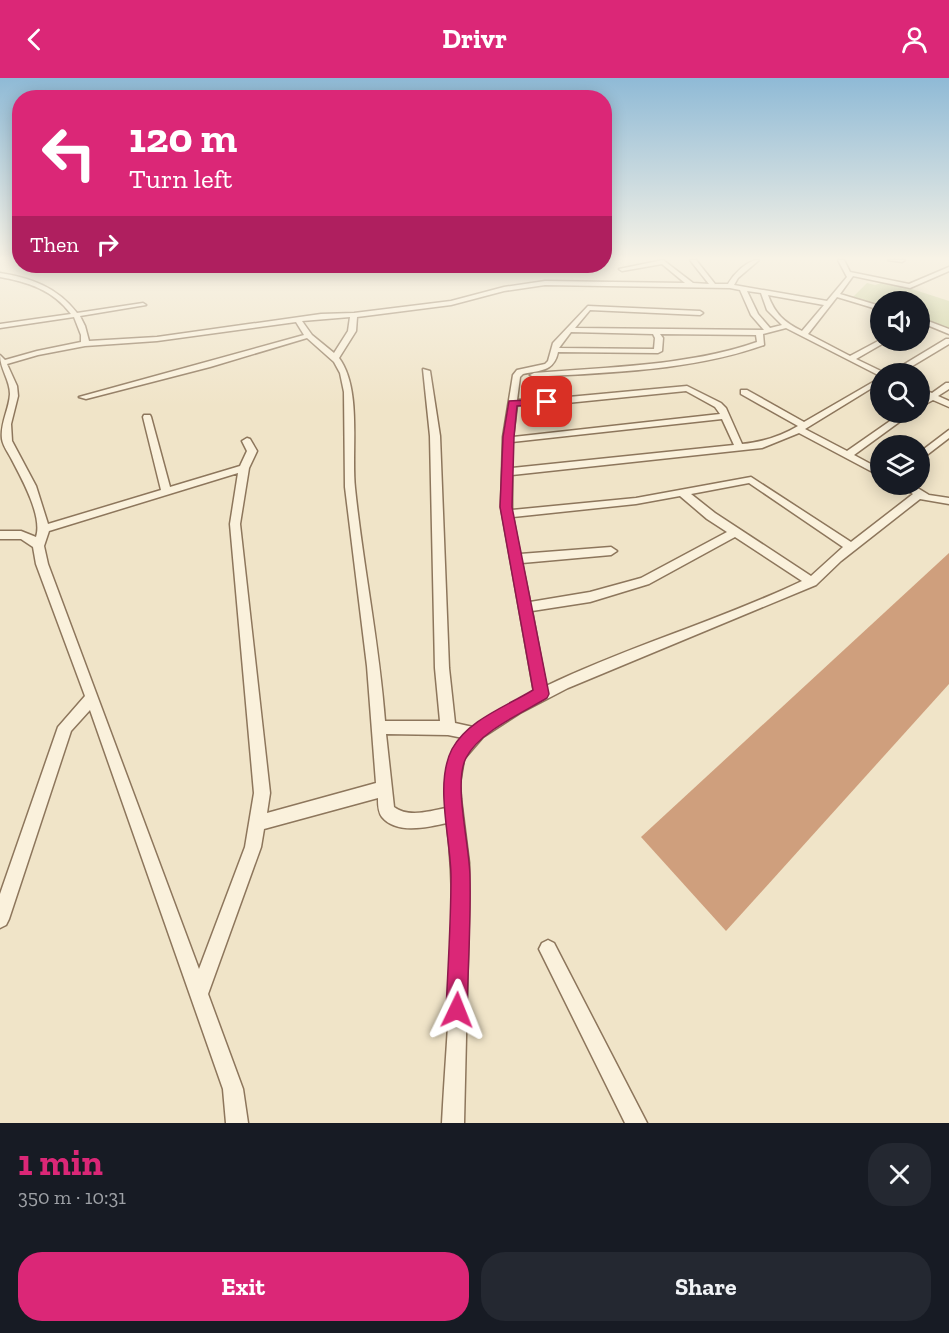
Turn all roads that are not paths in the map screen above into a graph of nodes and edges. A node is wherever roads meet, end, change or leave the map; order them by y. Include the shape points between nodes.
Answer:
1 (69, 309) edge
2 (118, 309) edge
3 (404, 309) edge
4 (587, 309) edge
5 (605, 309) edge
6 (752, 309) edge
7 (770, 309) edge
8 (826, 309) edge
9 (700, 313) dead end
10 (76, 315) junction
11 (354, 315) junction
12 (298, 319) junction
13 (930, 325) edge
14 (0, 326) edge
15 (787, 326) junction
16 (570, 330) junction
17 (656, 332) junction
18 (764, 332) junction
19 (949, 332) edge
20 (804, 334) junction
21 (307, 336) junction
22 (949, 341) edge
23 (85, 344) junction
24 (870, 348) edge
25 (555, 350) junction
26 (335, 358) junction
27 (850, 359) junction
28 (1, 360) edge
29 (911, 363) edge
30 (870, 369) edge
31 (426, 371) dead end
32 (516, 377) junction
33 (949, 385) edge
34 (870, 386) edge
35 (744, 392) dead end
36 (930, 395) edge
37 (933, 396) junction
38 (83, 397) dead end
39 (930, 398) edge
40 (513, 403) junction
41 (949, 404) edge
42 (725, 416) junction
43 (147, 417) dead end
44 (894, 423) edge
45 (802, 427) junction
46 (949, 433) edge
47 (508, 440) junction
48 (247, 441) dead end
49 (739, 447) junction
50 (930, 448) edge
51 (848, 456) junction
52 (244, 468) junction
53 (870, 468) edge
54 (507, 472) junction
55 (166, 491) junction
56 (683, 493) junction
57 (919, 495) edge
58 (922, 495) edge
59 (949, 501) edge
60 (508, 514) junction
61 (44, 529) junction
62 (736, 532) junction
63 (0, 535) edge
64 (38, 546) junction
65 (851, 548) junction
66 (610, 551) dead end
67 (515, 559) junction
68 (812, 582) junction
69 (524, 608) junction
70 (541, 694) junction
71 (92, 697) junction
72 (378, 727) junction
73 (448, 728) junction
74 (473, 734) junction
75 (384, 789) junction
76 (455, 814) junction
77 (258, 823) junction
78 (0, 919) edge
79 (548, 949) dead end
80 (199, 994) junction
81 (237, 1123) edge
82 (453, 1123) edge
83 (636, 1123) edge

1 - 10 street
2 - 10 street
3 - 11 street
4 - 16 street
5 - 9 street
6 - 18 street
7 - 15 street
8 - 20 street
10 - 14 street
10 - 23 street via 84,328
11 - 12 street
11 - 26 street via 352,331
12 - 21 street
12 - 23 street via 157,339
13 - 19 street
15 - 18 street
15 - 20 street
16 - 17 street
16 - 25 street
17 - 18 street
17 - 25 street via 658,351
18 - 32 street via 756,346 712,356 645,367
20 - 27 street
21 - 26 street
21 - 38 street
22 - 29 street
23 - 28 street
24 - 27 street
25 - 32 street via 548,366 528,369
26 - 72 street via 348,392 350,487 374,666
27 - 30 street
28 - 61 street via 14,396 7,424 8,441 31,486
31 - 73 street via 435,436 441,668
32 - 40 street
33 - 37 street
34 - 45 street
35 - 45 street
36 - 37 street
37 - 39 street
37 - 41 street
40 - 42 street via 687,388 718,405
40 - 47 street
42 - 47 street
42 - 49 street
43 - 55 street
44 - 51 street
45 - 49 street via 762,445
45 - 51 street
46 - 50 street
47 - 54 street
48 - 52 street via 252,452
49 - 54 street
51 - 53 street
52 - 55 street
52 - 77 street via 235,524 262,793
54 - 60 street
55 - 61 street
56 - 60 street
56 - 62 street
56 - 65 street via 751,480
57 - 65 street
58 - 59 street
60 - 67 street
61 - 64 street
62 - 68 street
62 - 69 street via 645,581 590,597
63 - 64 street via 17,533 30,537
64 - 71 street
65 - 68 street
66 - 67 street
67 - 69 street
68 - 70 street
69 - 70 street
70 - 74 street
71 - 78 street via 65,727
71 - 80 street
72 - 73 street
72 - 75 street
73 - 74 street
74 - 76 street via 453,770
75 - 76 street via 387,811 393,818 404,821
75 - 77 street
76 - 82 street via 461,875
77 - 80 street via 253,847
79 - 83 street
80 - 81 street via 232,1089

